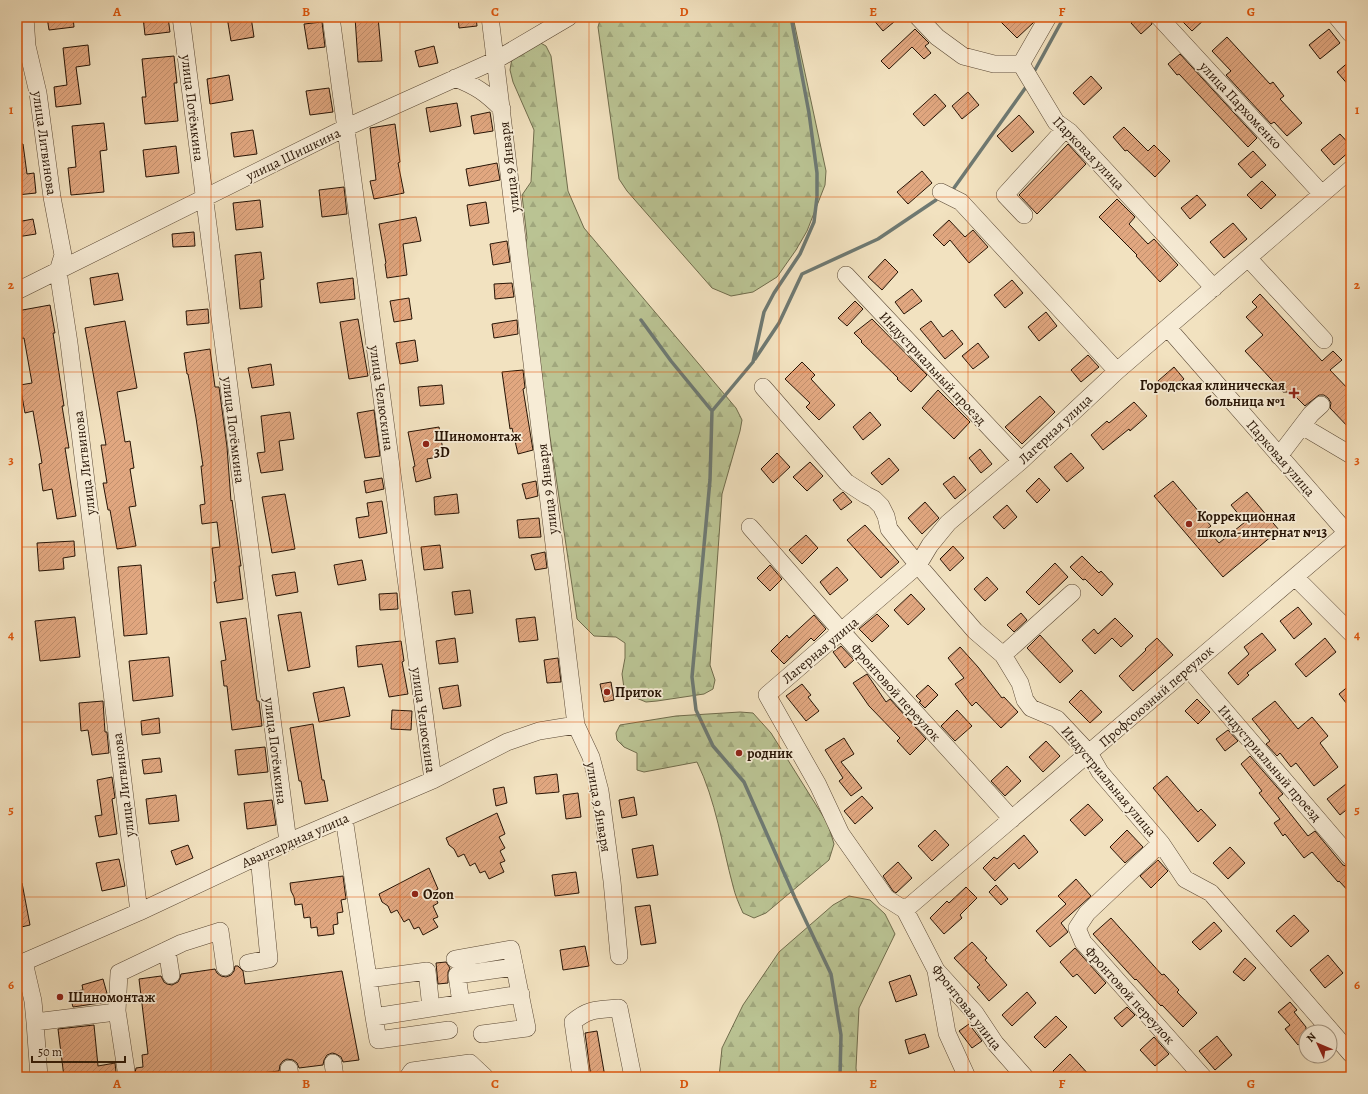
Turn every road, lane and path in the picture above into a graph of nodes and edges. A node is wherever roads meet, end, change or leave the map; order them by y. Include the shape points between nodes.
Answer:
1 (25, 17) edge
2 (181, 17) edge
3 (331, 17) edge
4 (490, 17) edge
5 (569, 17) edge
6 (918, 17) edge
7 (1048, 17) edge
8 (1159, 17) edge
9 (1337, 17) edge
10 (1351, 34) edge
11 (496, 60) junction
12 (1021, 64) junction
13 (455, 78) junction
14 (502, 109) junction
15 (345, 128) junction
16 (1065, 129) junction
17 (1351, 169) edge
18 (941, 192) dead end
19 (1322, 194) junction
20 (204, 198) junction
21 (1024, 215) dead end
22 (1248, 258) junction
23 (58, 271) junction
24 (846, 275) dead end
25 (1214, 288) junction
26 (17, 291) edge
27 (1168, 328) junction
28 (1324, 340) dead end
29 (1117, 371) junction
30 (763, 387) dead end
31 (1321, 405) dead end
32 (1302, 426) junction
33 (1279, 456) junction
34 (1351, 456) edge
35 (1021, 461) junction
36 (750, 527) dead end
37 (1349, 531) edge
38 (918, 565) junction
39 (1295, 577) junction
40 (1072, 593) dead end
41 (842, 632) junction
42 (1351, 633) edge
43 (1003, 655) junction
44 (1188, 668) junction
45 (576, 725) junction
46 (1089, 753) junction
47 (432, 780) junction
48 (344, 818) junction
49 (1012, 819) junction
50 (288, 842) junction
51 (1161, 843) junction
52 (259, 856) junction
53 (1351, 858) edge
54 (905, 910) junction
55 (139, 912) junction
56 (167, 950) junction
57 (619, 956) dead end
58 (455, 958) dead end
59 (20, 963) edge
60 (248, 963) dead end
61 (225, 967) dead end
62 (515, 967) junction
63 (936, 970) junction
64 (171, 975) dead end
65 (368, 979) junction
66 (521, 994) junction
67 (460, 1004) junction
68 (431, 1008) junction
69 (117, 1011) junction
70 (374, 1017) junction
71 (35, 1022) junction
72 (449, 1030) dead end
73 (482, 1034) dead end
74 (1351, 1054) edge
75 (126, 1070) dead end
76 (39, 1077) edge
77 (408, 1077) edge
78 (485, 1077) edge
79 (581, 1077) edge
80 (633, 1077) edge
81 (967, 1077) edge
82 (1024, 1077) edge
83 (1203, 1077) edge

1 - 23 street, улица Литвинова via 27,46 38,93 63,256
2 - 20 street, улица Потёмкина
3 - 15 street, улица Челюскина
4 - 11 street, улица 9 Января
5 - 11 street, улица Шишкина
6 - 12 street via 936,36 963,56 994,64
7 - 12 street
8 - 19 street, улица Пархоменко
9 - 10 street
11 - 13 street, улица Шишкина
11 - 14 street, улица 9 Января
12 - 16 street, Парковая улица via 1056,122
13 - 14 street via 472,85
13 - 15 street, улица Шишкина
14 - 45 street, улица 9 Января
15 - 20 street, улица Шишкина
15 - 47 street, улица Челюскина
16 - 21 street via 1005,194
16 - 25 street, Парковая улица
17 - 19 street, Лагерная улица
18 - 29 street via 961,202
19 - 22 street, Лагерная улица
20 - 23 street, улица Шишкина
20 - 50 street, улица Потёмкина
22 - 25 street, Лагерная улица
22 - 28 street
23 - 26 street, улица Шишкина
23 - 55 street, улица Литвинова
24 - 35 street, Индустриальный проезд
25 - 27 street, Лагерная улица
27 - 29 street, Лагерная улица
27 - 33 street, Парковая улица
29 - 35 street, Лагерная улица
30 - 38 street, Индустриальная улица via 846,482 881,506 889,529
31 - 32 street via 1310,414
32 - 33 street
32 - 34 street
33 - 37 street, Парковая улица
35 - 38 street, Лагерная улица via 948,523
36 - 41 street, Фронтовой переулок
37 - 39 street, Профсоюзный переулок
38 - 41 street, Лагерная улица
38 - 43 street, Индустриальная улица via 975,631
39 - 42 street
39 - 44 street, Профсоюзный переулок
40 - 43 street
41 - 49 street, Фронтовой переулок
41 - 54 street, Лагерная улица via 767,695 818,785 841,834 886,898
43 - 46 street, Индустриальная улица via 1020,683 1030,708 1057,719
44 - 46 street, Профсоюзный переулок
44 - 53 street, Индустриальный проезд
45 - 47 street, Авангардная улица via 508,742
45 - 57 street, улица 9 Января via 591,757 600,791
46 - 49 street, Профсоюзный переулок
46 - 51 street, Индустриальная улица via 1100,772
47 - 48 street, Авангардная улица
48 - 50 street, Авангардная улица
48 - 65 street
49 - 54 street, Профсоюзный переулок
50 - 52 street, Авангардная улица
51 - 74 street, Индустриальная улица via 1185,879 1211,893
51 - 83 street, Фронтовой переулок via 1087,913 1077,928 1083,942
52 - 55 street, Авангардная улица
52 - 60 street via 269,959
54 - 63 street, Фронтовая улица
55 - 59 street, Авангардная улица
56 - 61 street via 220,931
56 - 64 street
56 - 69 street via 119,973
58 - 62 street via 511,949
59 - 71 street via 33,1001
62 - 66 street
62 - 67 street via 457,975
63 - 81 street via 947,1033
63 - 82 street, Фронтовая улица via 975,1013 995,1043
65 - 68 street via 426,971
65 - 70 street
66 - 67 street
66 - 73 street via 526,1028
67 - 68 street
68 - 70 street
69 - 71 street
69 - 75 street
70 - 72 street via 378,1040
71 - 76 street
77 - 78 street via 412,1071 470,1063
79 - 80 street via 573,1022 582,1014 595,1010 619,1008

